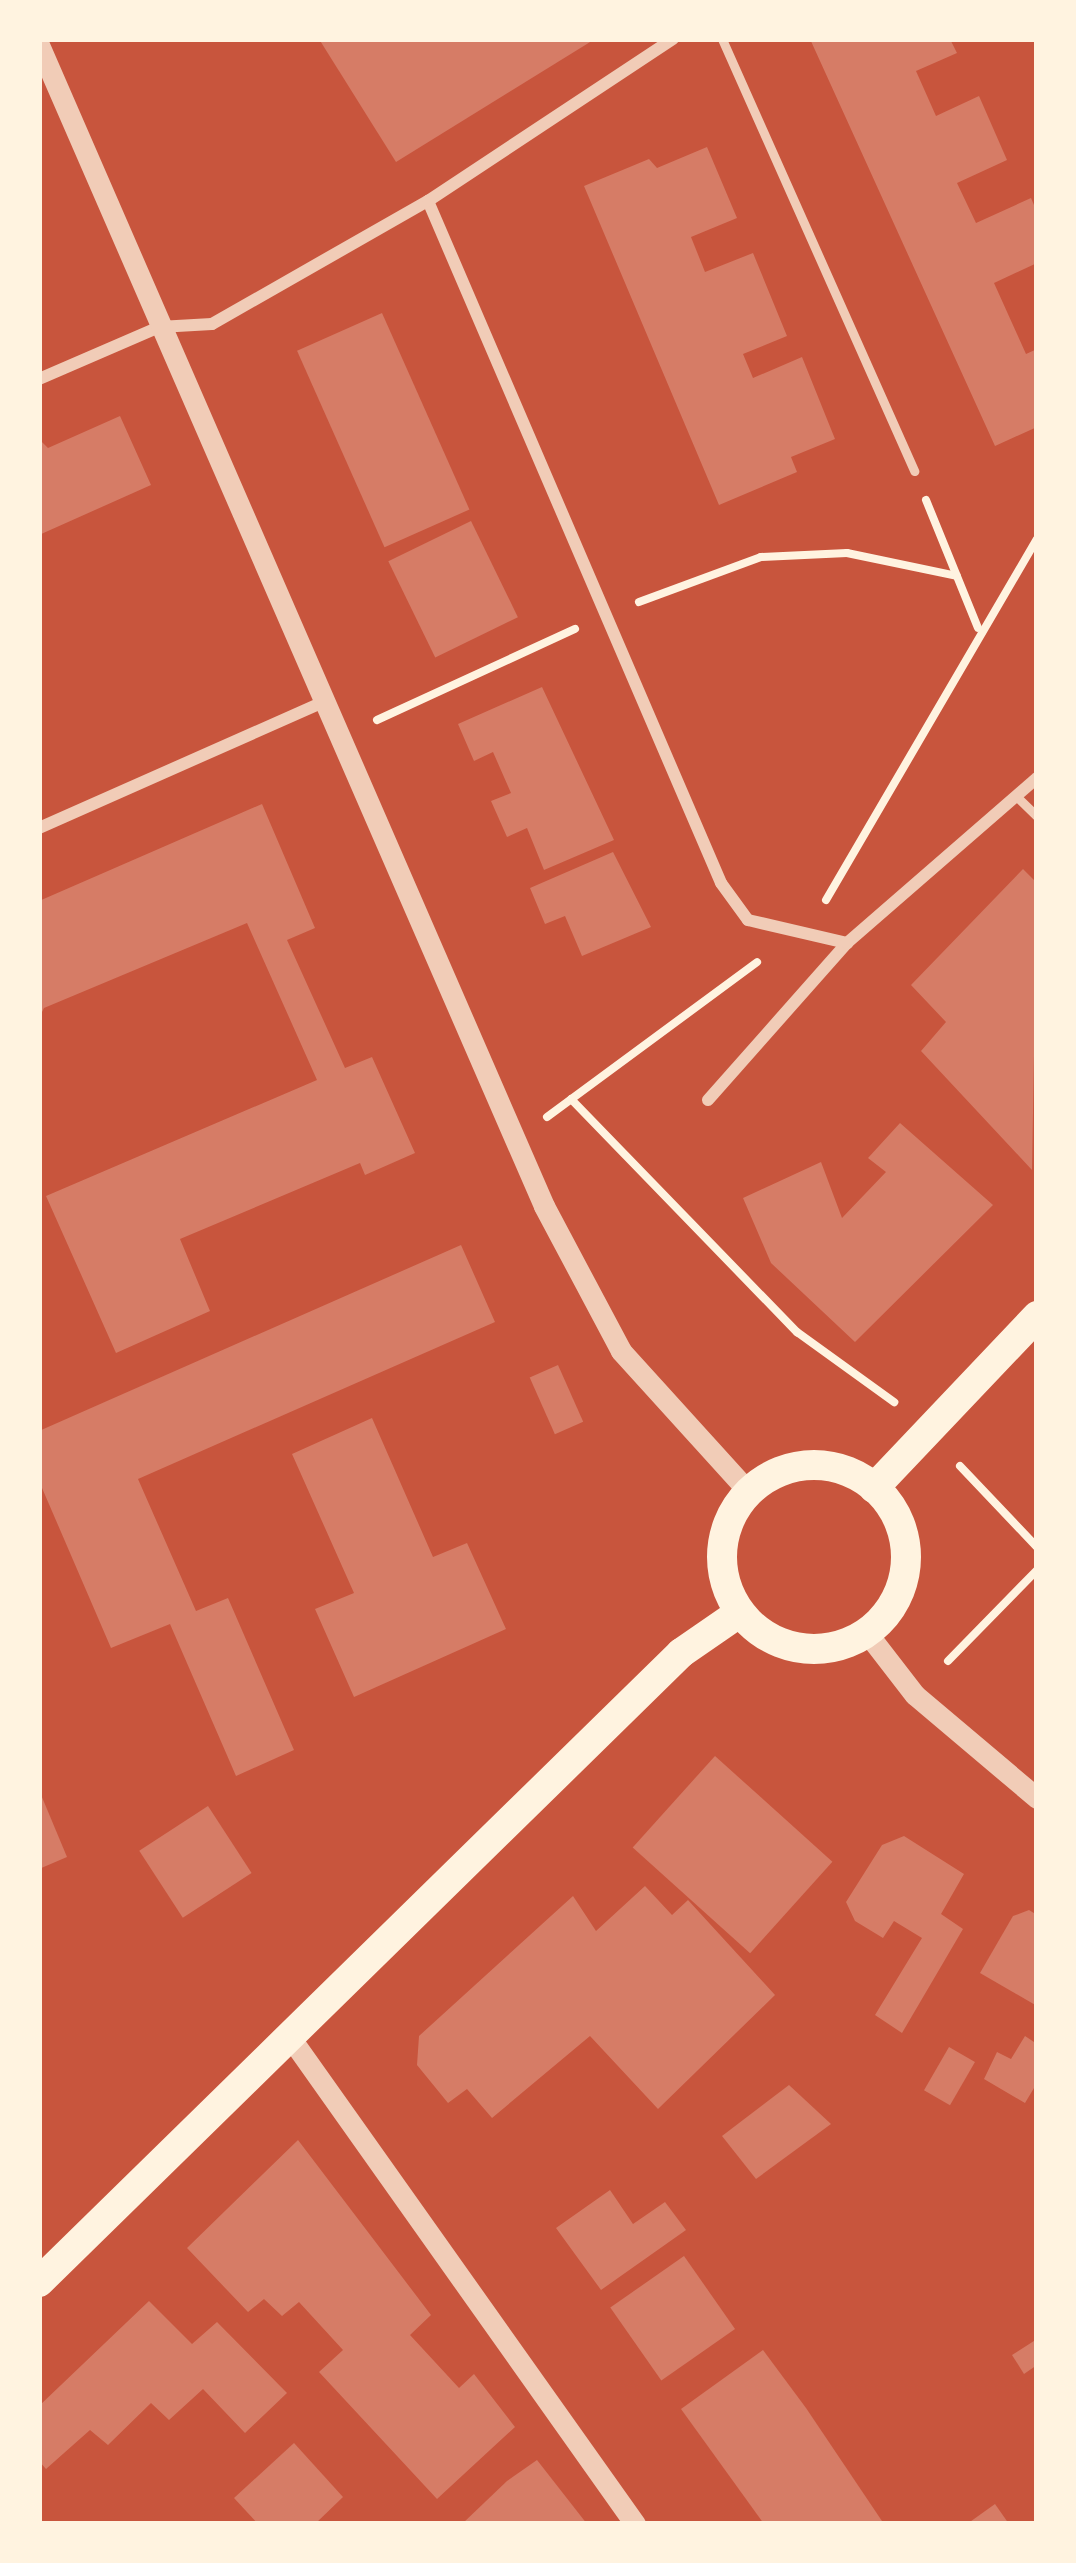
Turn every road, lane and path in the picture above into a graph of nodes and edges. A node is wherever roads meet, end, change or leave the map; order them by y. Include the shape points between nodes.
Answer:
1 (673, 39) edge
2 (722, 39) edge
3 (39, 45) edge
4 (428, 201) junction
5 (159, 327) junction
6 (39, 380) edge
7 (914, 471) joint
8 (1037, 539) edge
9 (978, 628) junction
10 (323, 702) junction
11 (1037, 778) edge
12 (1017, 796) junction
13 (1037, 816) edge
14 (39, 827) edge
15 (792, 936) junction
16 (847, 943) junction
17 (571, 1100) junction
18 (708, 1100) dead end
19 (541, 1121) dead end
20 (1037, 1316) edge
21 (895, 1403) dead end
22 (955, 1461) dead end
23 (874, 1488) junction
24 (748, 1491) junction
25 (1037, 1547) edge
26 (1037, 1570) edge
27 (739, 1612) junction
28 (867, 1633) junction
29 (948, 1661) dead end
30 (1037, 1798) edge
31 (287, 2032) junction
32 (39, 2282) edge
33 (635, 2524) edge

1 - 4 street
2 - 7 lane
3 - 5 street
4 - 5 street via 212,325
4 - 15 street via 722,883 748,920
5 - 6 street
5 - 10 street
7 - 9 path
8 - 9 path
9 - 15 path via 823,906
10 - 14 street
10 - 24 street via 523,1162 621,1351
11 - 12 street
12 - 13 lane
12 - 16 street
15 - 16 street
15 - 17 path
16 - 18 street
17 - 19 path
17 - 21 path via 797,1332
20 - 23 main road
22 - 25 path
23 - 24 main road via 838,1469 796,1466
23 - 28 main road via 904,1534 906,1562 887,1614
24 - 27 main road via 723,1538 721,1564
26 - 29 path
27 - 28 main road via 760,1632 813,1650
27 - 31 main road via 681,1653
28 - 30 street via 915,1695
31 - 32 main road
31 - 33 street

